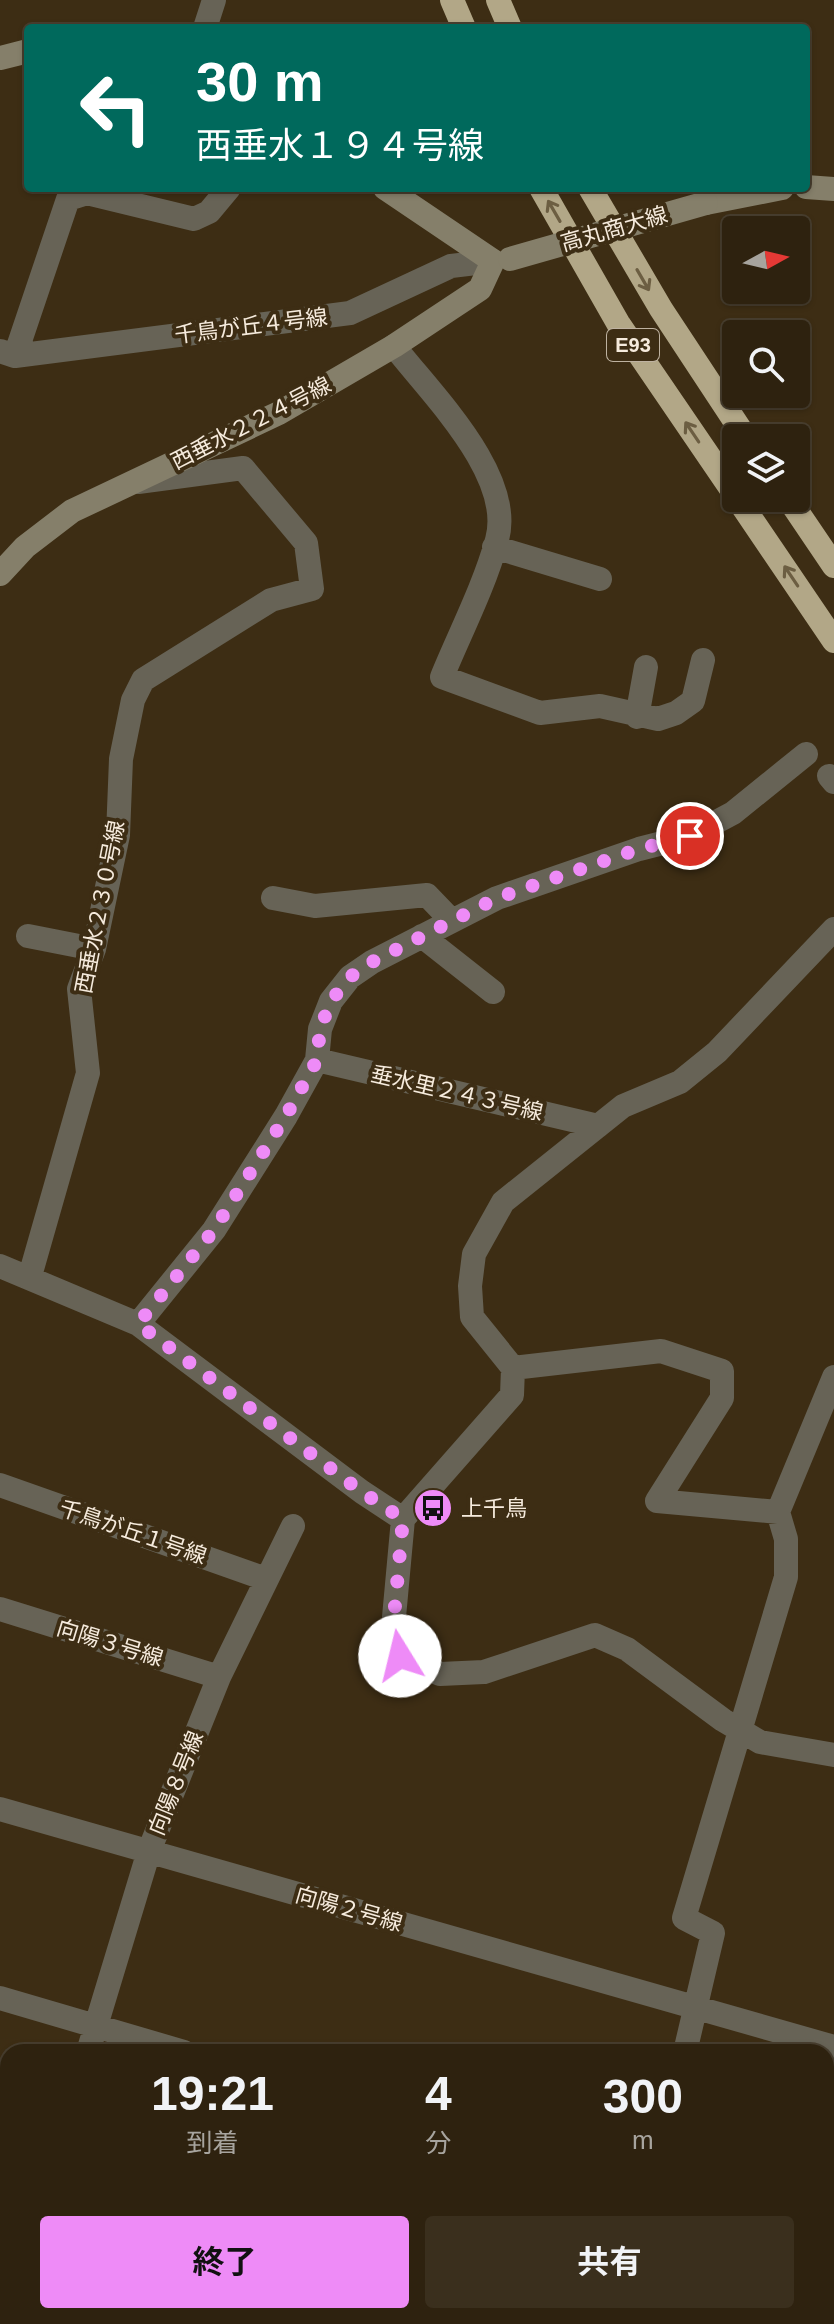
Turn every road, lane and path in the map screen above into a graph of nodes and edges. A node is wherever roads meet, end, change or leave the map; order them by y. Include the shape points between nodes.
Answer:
1 (214, 0) edge
2 (452, 0) edge
3 (498, 0) edge
4 (206, 24) edge
5 (462, 24) edge
6 (508, 24) edge
7 (24, 52) edge
8 (0, 58) edge
9 (810, 187) edge
10 (834, 189) edge
11 (226, 192) edge
12 (392, 192) edge
13 (543, 192) edge
14 (592, 192) edge
15 (762, 192) edge
16 (502, 260) junction
17 (394, 346) junction
18 (7, 353) edge
19 (737, 424) edge
20 (722, 475) edge
21 (132, 483) junction
22 (747, 512) edge
23 (797, 512) edge
24 (494, 547) junction
25 (834, 566) edge
26 (0, 574) edge
27 (600, 579) dead end
28 (834, 641) edge
29 (703, 660) dead end
30 (646, 667) dead end
31 (637, 717) junction
32 (806, 754) dead end
33 (273, 898) dead end
34 (452, 921) junction
35 (834, 929) edge
36 (28, 936) dead end
37 (422, 936) junction
38 (94, 949) junction
39 (493, 992) dead end
40 (317, 1060) junction
41 (598, 1126) junction
42 (0, 1266) edge
43 (30, 1276) junction
44 (138, 1324) junction
45 (513, 1368) junction
46 (833, 1387) edge
47 (0, 1485) edge
48 (778, 1512) junction
49 (403, 1519) junction
50 (293, 1526) dead end
51 (266, 1579) junction
52 (0, 1609) edge
53 (219, 1677) junction
54 (740, 1730) junction
55 (834, 1755) edge
56 (0, 1809) edge
57 (149, 1851) junction
58 (0, 1998) edge
59 (698, 2010) junction
60 (95, 2026) junction
61 (90, 2044) edge
62 (157, 2044) edge
63 (687, 2044) edge
64 (823, 2044) edge

1 - 4 street
2 - 5 highway
3 - 6 highway
7 - 8 street
9 - 10 street
11 - 18 street via 209,212 194,219 87,193 68,199
12 - 16 street
20 -> 13 highway, E93 via 618,323
14 -> 19 highway, E93
15 - 16 street, 高丸商大線, bridge
16 - 17 street, 西垂水２２４号線 via 480,289
16 - 18 street, 千鳥が丘４号線 via 451,266 350,313
17 - 21 street, 西垂水２２４号線 via 279,413
17 - 24 street via 489,473 498,504
21 - 26 street, 西垂水２２４号線 via 72,511
21 - 38 street, 西垂水２３０号線 via 243,468 306,543 312,589 271,600 143,680 133,700 121,759 118,835
28 -> 22 highway, E93
23 - 25 highway
24 - 27 street
24 - 31 street via 442,677 540,713 600,706
29 - 31 street via 693,701 658,719
30 - 31 street
32 - 34 street via 733,813 690,836 497,898
33 - 34 street via 316,918 427,895
34 - 37 street
35 - 41 street via 717,1052 680,1082 623,1106
36 - 38 street
37 - 39 street
37 - 40 street via 350,977 331,1001 320,1029
38 - 43 street, 西垂水２３０号線 via 79,989 88,1073
40 - 41 street, 垂水里２４３号線
40 - 44 street via 214,1230
41 - 45 street via 503,1202 474,1254 472,1317
42 - 43 street
43 - 44 street
44 - 49 street
45 - 48 street via 661,1351 722,1371 722,1398 657,1501
45 - 49 street via 512,1395
46 - 48 street
47 - 51 street, 千鳥が丘１号線
48 - 54 street via 786,1539 786,1577
49 - 54 street via 393,1628 400,1656 440,1674 484,1672 595,1635 627,1649
50 - 51 street, 向陽８号線
51 - 53 street, 向陽８号線
52 - 53 street, 向陽３号線
53 - 57 street, 向陽８号線
54 - 55 street via 760,1742
54 - 59 street via 684,1918 713,1933
56 - 57 street, 向陽２号線
57 - 59 street, 向陽２号線
57 - 60 street, 向陽８号線
58 - 60 street
59 - 63 street
59 - 64 street, 向陽２号線
60 - 61 street, 向陽８号線
60 - 62 street

